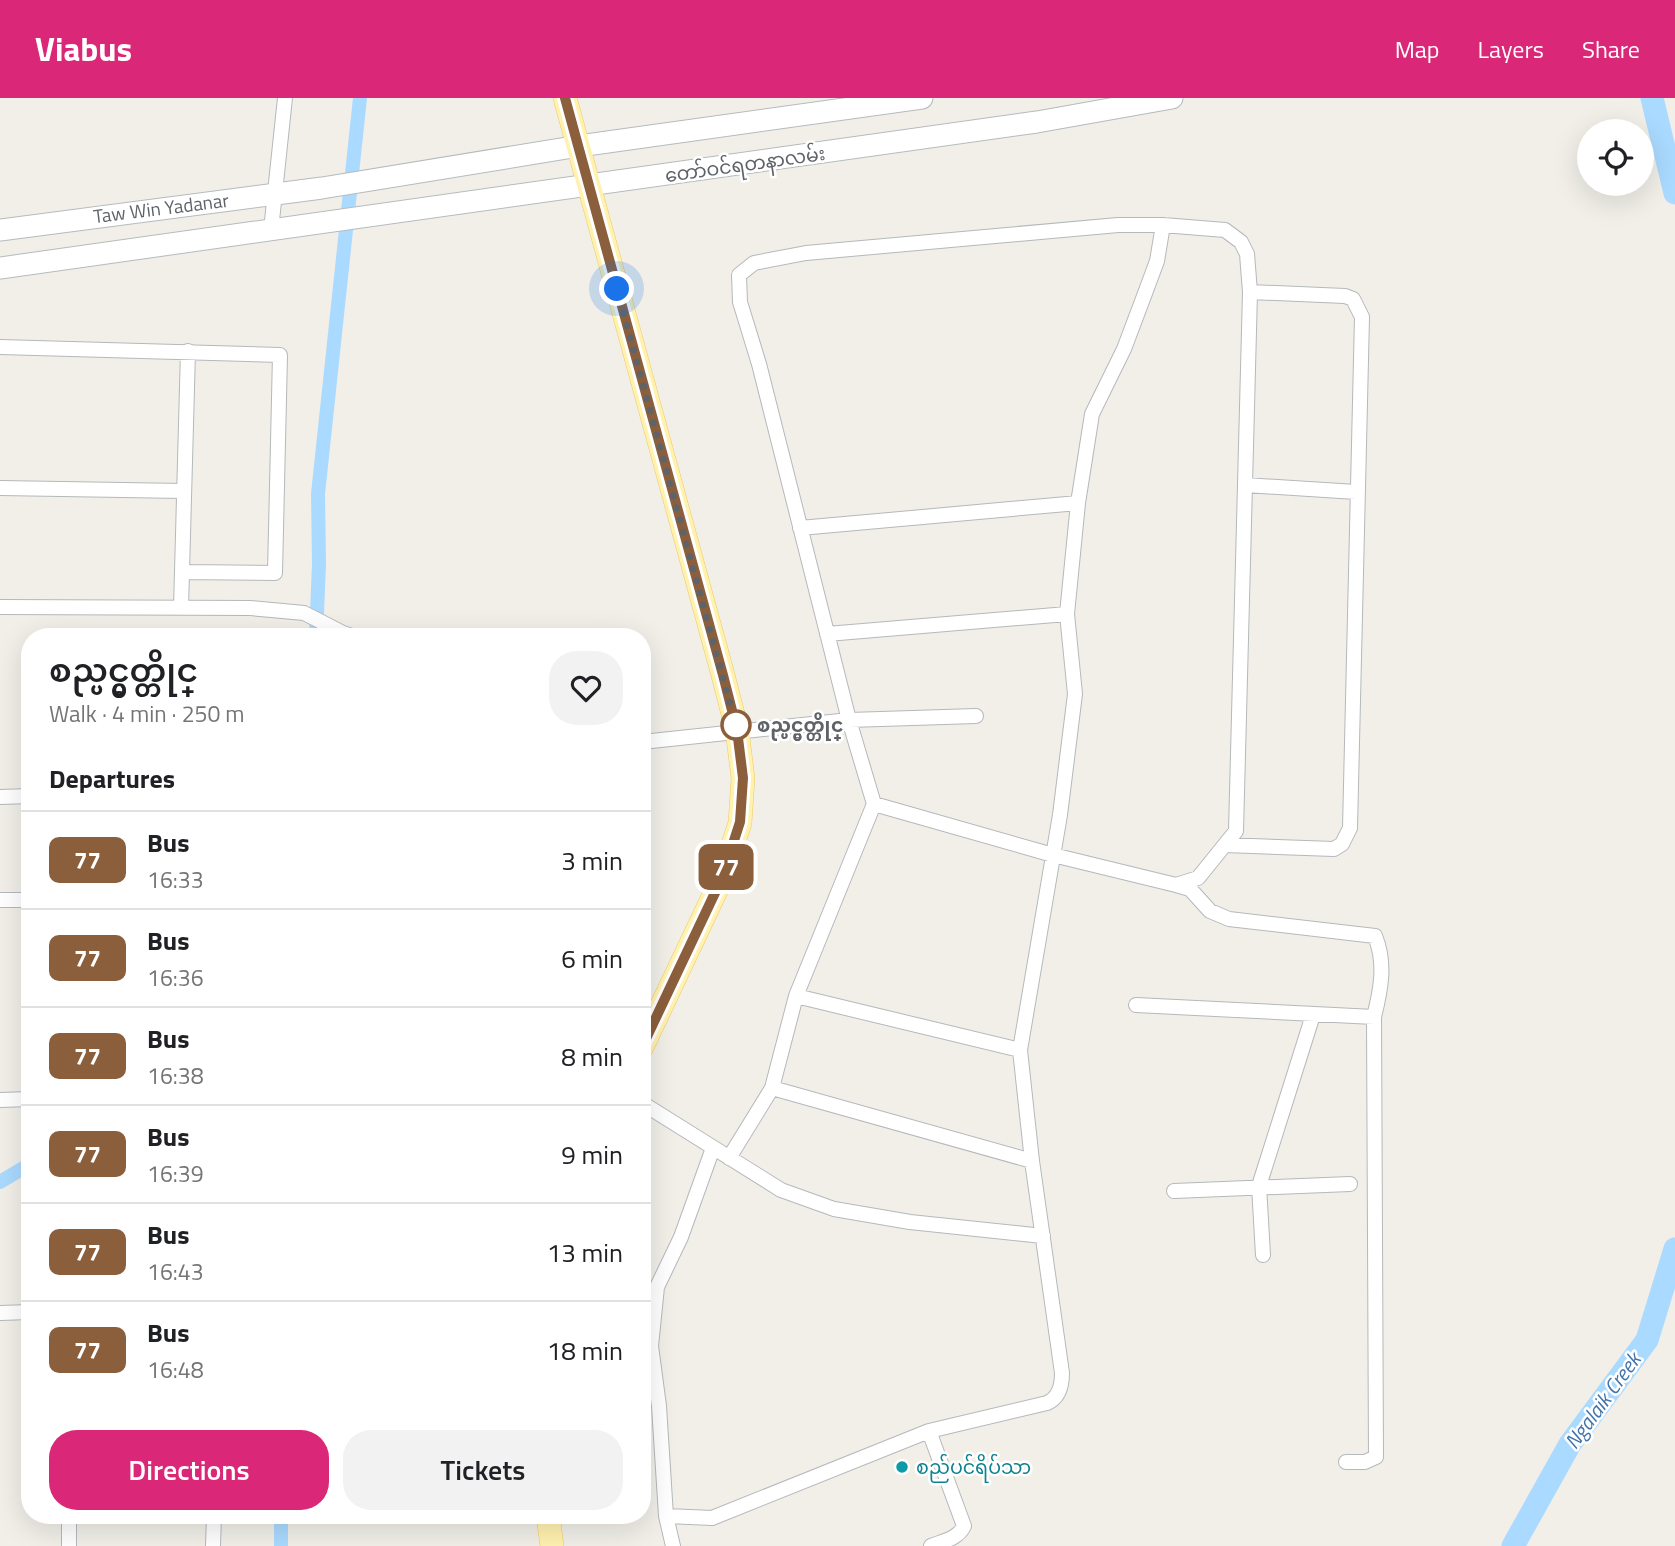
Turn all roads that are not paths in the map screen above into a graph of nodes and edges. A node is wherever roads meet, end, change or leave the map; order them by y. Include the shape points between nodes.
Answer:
1 (285, 98) edge
2 (565, 98) edge
3 (922, 98) edge
4 (1172, 98) edge
5 (579, 146) junction
6 (589, 186) junction
7 (275, 194) junction
8 (317, 225) joint
9 (1163, 225) junction
10 (0, 230) edge
11 (271, 230) junction
12 (0, 268) edge
13 (1250, 292) junction
14 (0, 347) edge
15 (188, 351) junction
16 (1245, 485) junction
17 (0, 488) edge
18 (184, 491) junction
19 (1356, 492) junction
20 (1078, 503) junction
21 (800, 528) junction
22 (182, 572) junction
23 (0, 607) edge
24 (181, 608) junction
25 (1067, 614) junction
26 (335, 628) edge
27 (827, 634) junction
28 (976, 716) dead end
29 (849, 720) junction
30 (737, 730) junction
31 (651, 741) edge
32 (21, 796) edge
33 (0, 797) edge
34 (874, 804) junction
35 (1225, 845) junction
36 (1053, 855) junction
37 (1176, 885) junction
38 (0, 900) edge
39 (21, 900) edge
40 (796, 996) junction
41 (1136, 1005) dead end
42 (1313, 1015) junction
43 (1374, 1017) junction
44 (651, 1028) edge
45 (1020, 1050) junction
46 (772, 1088) junction
47 (21, 1099) edge
48 (0, 1100) edge
49 (651, 1109) edge
50 (713, 1148) junction
51 (729, 1158) junction
52 (1032, 1161) junction
53 (1350, 1184) dead end
54 (1259, 1188) junction
55 (1174, 1191) dead end
56 (1043, 1236) junction
57 (1263, 1255) dead end
58 (21, 1312) edge
59 (0, 1313) edge
60 (929, 1431) junction
61 (1346, 1462) dead end
62 (666, 1516) junction
63 (69, 1524) edge
64 (214, 1524) edge
65 (549, 1524) edge
66 (69, 1546) edge
67 (213, 1546) edge
68 (552, 1546) edge
69 (673, 1546) edge
70 (931, 1546) edge

1 - 7 street
2 - 5 main road
3 - 5 main road
4 - 6 main road, တော်ဝင်ရတနာလမ်း via 1037,122
5 - 6 main road
5 - 7 main road, Taw Win Yadanar
6 - 8 main road, တော်ဝင်ရတနာလမ်း
6 - 30 main road
7 - 10 main road, Taw Win Yadanar
7 - 11 street
8 - 11 main road, Taw Win Yadanar
9 - 13 street via 1225,230 1241,242 1247,254
9 - 20 street via 1157,261 1144,296 1092,414
9 - 21 street via 1118,225 806,253 754,263 739,275 740,302
11 - 12 main road, Taw Win Yadanar
13 - 16 street
13 - 19 street via 1345,296 1357,305 1362,317
14 - 15 street
15 - 18 street
15 - 22 street via 280,355 275,573
16 - 19 street
16 - 35 street via 1236,831
17 - 18 street
18 - 22 street
19 - 35 street via 1347,837 1334,849
20 - 21 street
20 - 25 street
21 - 27 street
22 - 24 street
23 - 24 street
24 - 26 street via 304,613
25 - 27 street
25 - 36 street via 1075,694
27 - 29 street
28 - 29 street
29 - 30 street
29 - 34 street
30 - 31 street
30 - 44 main road via 743,778 740,822 722,878
32 - 33 street
34 - 36 street
34 - 40 street
35 - 37 street via 1198,878
36 - 37 street
36 - 45 street
37 - 43 street via 1190,889 1210,911 1229,919 1375,936 1381,951 1382,982
38 - 39 street
40 - 45 street
40 - 46 street
41 - 42 street
42 - 43 street
42 - 54 street
43 - 61 street via 1376,1457
45 - 52 street
46 - 51 street
46 - 52 street
47 - 48 street
49 - 50 street
50 - 51 street
50 - 62 street via 681,1237 657,1287 652,1346
51 - 56 street via 781,1190 835,1209
52 - 56 street
53 - 54 street
54 - 55 street
54 - 57 street
56 - 60 street via 1062,1373 1054,1400
58 - 59 street
60 - 62 street via 712,1518
60 - 70 street via 964,1526 960,1534
62 - 69 street
63 - 66 street
64 - 67 street
65 - 68 main road

